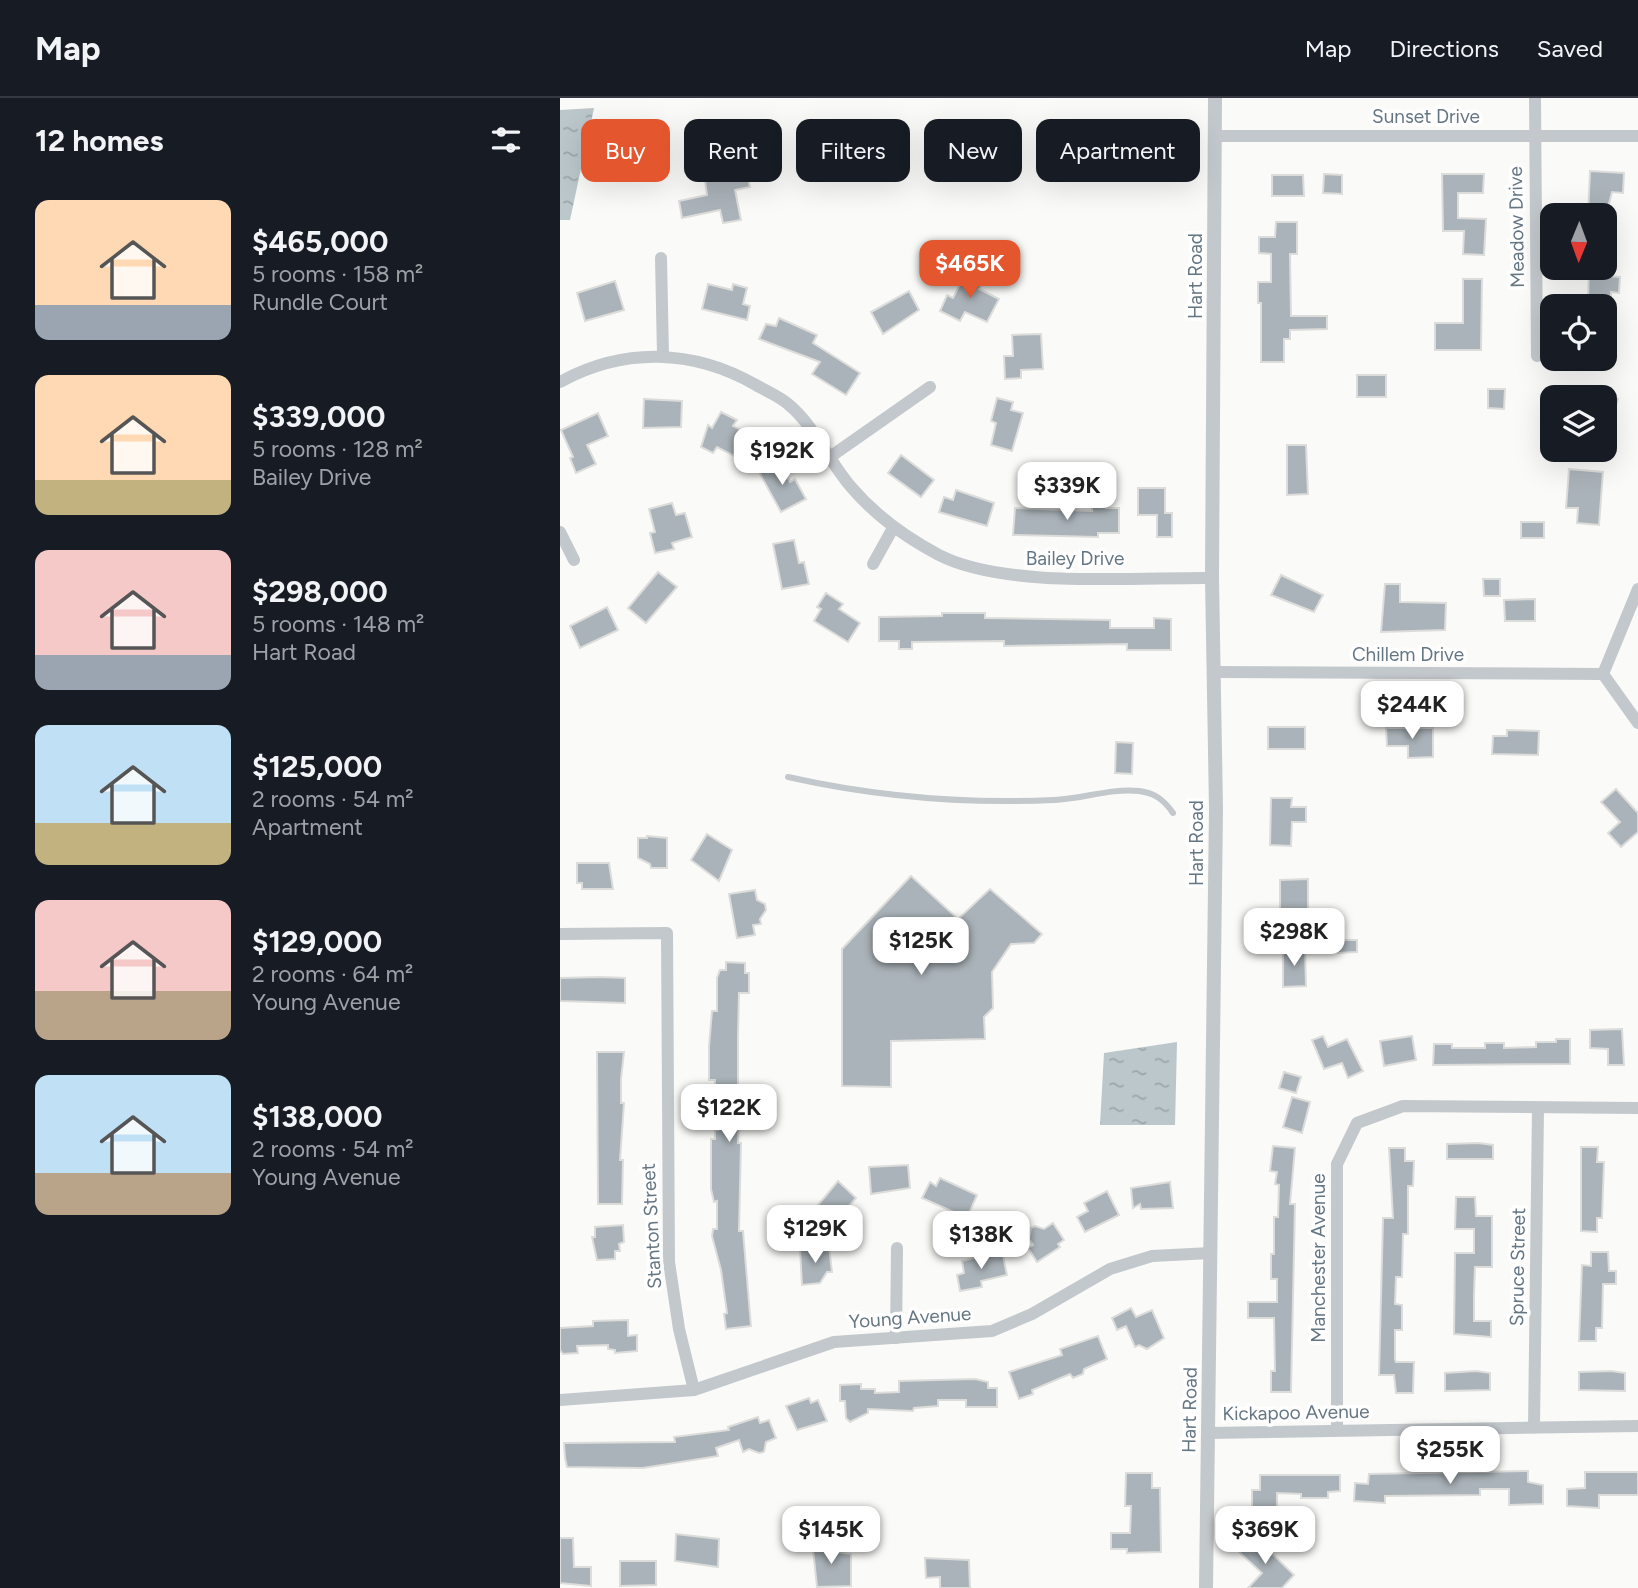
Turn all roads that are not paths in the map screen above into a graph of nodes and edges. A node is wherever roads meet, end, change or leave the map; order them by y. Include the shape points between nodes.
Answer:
1 (1215, 98) edge
2 (1535, 98) edge
3 (1215, 135) junction
4 (1535, 135) junction
5 (1638, 136) edge
6 (661, 258) dead end
7 (663, 355) junction
8 (1537, 356) dead end
9 (560, 382) edge
10 (930, 387) dead end
11 (830, 457) junction
12 (893, 528) junction
13 (560, 532) edge
14 (574, 560) dead end
15 (873, 564) dead end
16 (1212, 578) junction
17 (1638, 589) edge
18 (1213, 672) junction
19 (1603, 674) junction
20 (1638, 723) edge
21 (788, 777) dead end
22 (1173, 813) dead end
23 (560, 934) edge
24 (1538, 1108) junction
25 (1638, 1108) edge
26 (897, 1248) dead end
27 (1211, 1253) junction
28 (895, 1338) junction
29 (694, 1390) junction
30 (560, 1399) edge
31 (1638, 1426) edge
32 (1534, 1427) junction
33 (1337, 1430) junction
34 (1208, 1433) junction
35 (1206, 1588) edge

1 - 3 street, Hart Road
2 - 4 street, Meadow Drive
3 - 4 street, Sunset Drive
3 - 16 street, Hart Road
4 - 5 street, Sunset Drive
4 - 8 street, Meadow Drive
6 - 7 street
7 - 9 street, Bailey Drive via 605,364
7 - 11 street, Bailey Drive via 729,370 788,404
10 - 11 street
11 - 12 street, Bailey Drive via 851,488
12 - 15 street
12 - 16 street, Bailey Drive via 942,557 1015,577
13 - 14 street
16 - 18 street, Hart Road
17 - 19 street
18 - 19 street, Chillem Drive
18 - 27 street, Hart Road
19 - 20 street
21 - 22 lane via 934,798 1052,800 1139,791 1165,801
23 - 29 street, Stanton Street via 667,933 669,1262
24 - 25 street, Manchester Avenue
24 - 32 street, Spruce Street
24 - 33 street, Manchester Avenue via 1403,1106 1357,1123 1337,1164
26 - 28 street
27 - 28 street, Young Avenue via 1152,1255 1110,1269 1032,1314 992,1331
27 - 34 street, Hart Road
28 - 29 street, Young Avenue via 834,1342
29 - 30 street, Young Avenue
31 - 32 street, Kickapoo Avenue
32 - 33 street, Kickapoo Avenue
33 - 34 street, Kickapoo Avenue
34 - 35 street, Hart Road

